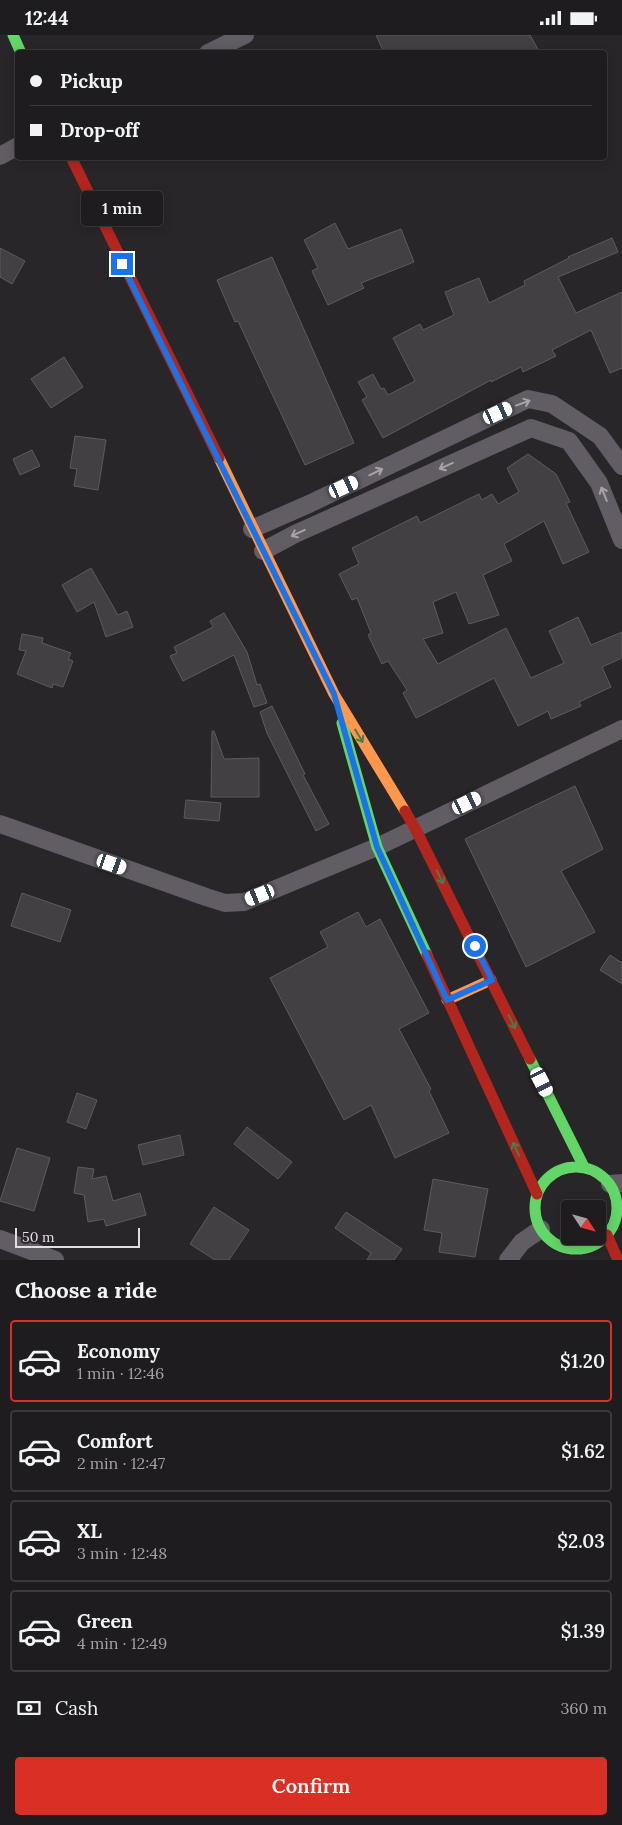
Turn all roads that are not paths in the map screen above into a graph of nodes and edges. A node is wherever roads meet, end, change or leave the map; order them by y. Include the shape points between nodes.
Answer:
1 (13, 35) edge
2 (245, 35) edge
3 (20, 50) edge
4 (214, 50) edge
5 (15, 148) edge
6 (0, 156) edge
7 (72, 160) edge
8 (467, 428) junction
9 (478, 451) junction
10 (622, 465) edge
11 (252, 529) junction
12 (622, 540) edge
13 (263, 551) junction
14 (334, 694) junction
15 (622, 729) edge
16 (0, 824) edge
17 (416, 828) junction
18 (377, 847) junction
19 (492, 980) junction
20 (447, 1000) junction
21 (584, 1167) junction
22 (616, 1183) edge
23 (537, 1193) junction
24 (541, 1229) junction
25 (607, 1235) junction
26 (0, 1239) edge
27 (580, 1255) edge
28 (55, 1260) edge
29 (508, 1260) edge
30 (618, 1260) edge

1 - 3 street
2 - 4 street
5 - 6 street
7 - 11 street
8 - 9 street
8 -> 10 street via 528,399 552,404 600,436
11 -> 8 street
12 -> 9 street via 599,483 569,441 530,427
9 -> 13 street
11 - 13 street
13 - 14 street
14 -> 17 street
14 - 18 street
15 - 17 street
16 - 18 street via 224,903 244,902
17 - 18 street
17 -> 19 street
18 - 20 street
19 - 20 street
19 -> 21 street
23 -> 20 street
21 - 22 street
21 - 23 street via 565,1168 548,1177
22 - 25 street via 618,1210
23 - 24 street via 534,1213
24 - 27 street via 546,1237 561,1247
24 - 29 street via 522,1242
25 - 27 street
25 - 30 street
26 - 28 street

